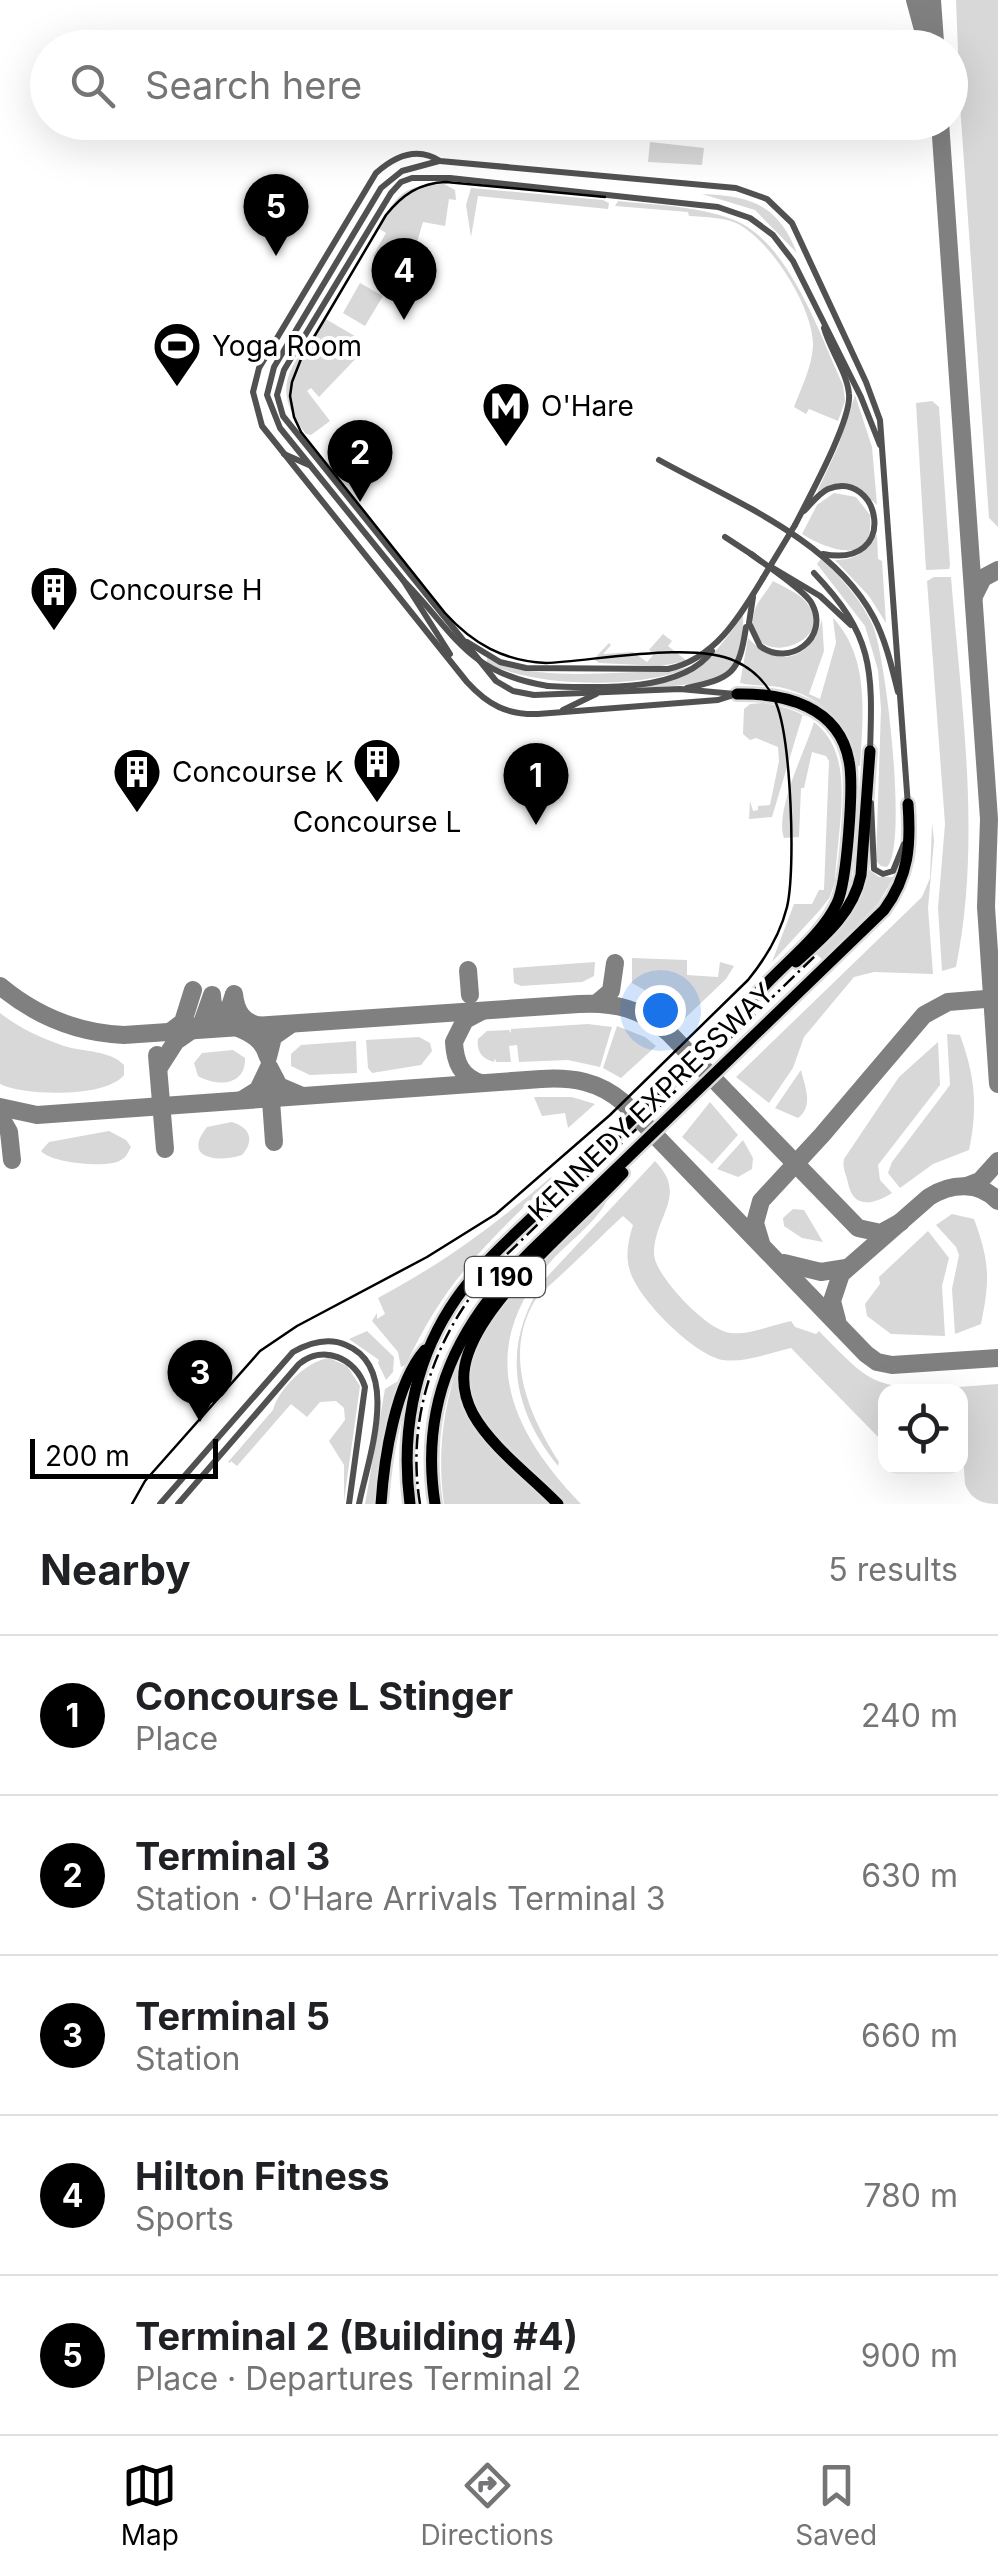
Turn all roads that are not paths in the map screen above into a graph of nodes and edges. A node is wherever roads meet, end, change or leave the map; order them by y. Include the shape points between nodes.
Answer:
1 (440, 161) junction
2 (364, 192) junction
3 (352, 234) junction
4 (822, 322) junction
5 (296, 328) junction
6 (269, 350) junction
7 (283, 454) junction
8 (884, 456) junction
9 (658, 460) dead end
10 (311, 466) junction
11 (797, 521) junction
12 (725, 537) dead end
13 (355, 542) junction
14 (750, 554) junction
15 (822, 554) junction
16 (385, 558) junction
17 (814, 572) dead end
18 (403, 580) junction
19 (758, 588) junction
20 (748, 614) junction
21 (465, 641) junction
22 (714, 648) junction
23 (864, 648) junction
24 (468, 682) junction
25 (680, 690) junction
26 (600, 693) junction
27 (736, 694) junction
28 (557, 713) junction
29 (902, 713) junction
30 (870, 751) junction
31 (908, 804) junction
32 (751, 1001) junction
33 (683, 1107) junction
34 (431, 1343) junction
35 (160, 1504) edge
36 (178, 1504) edge
37 (349, 1504) edge
38 (358, 1504) edge
39 (381, 1504) edge
40 (410, 1504) edge
41 (436, 1504) edge
42 (558, 1504) edge

1 - 2 street via 421,153 396,158
1 - 3 street via 391,178
1 - 8 street via 736,188 774,203 792,222 876,404
2 - 3 street
2 - 6 street
3 - 5 street
4 - 8 street
4 - 11 street via 849,403
4 - 21 street via 793,261 766,228 730,209 450,178 405,180 390,192 284,370 277,395 284,416
5 - 6 street
5 - 10 street via 274,366 268,395 273,417
6 - 7 street via 253,397 262,426
7 - 10 street
7 - 13 street
8 - 29 street
9 - 15 street
10 - 16 street
11 - 15 street via 837,487 870,503 875,524 865,548 845,556
11 - 19 street, bridge
12 - 14 street
13 - 16 street
13 - 24 street
14 - 20 street via 807,596 817,623 808,644 781,654 756,641
14 - 23 street via 838,610
15 - 29 street via 877,623
16 - 18 street
17 - 23 street via 844,606
18 - 22 street, bridge via 469,656 504,675 548,686 670,680 694,669
18 - 24 street, bridge
19 - 20 street
19 - 22 street
20 - 25 street via 735,669 718,681
21 - 22 street via 500,662 526,668 668,669
21 - 26 street via 490,676 513,691
23 - 30 street via 872,686
24 - 28 street via 504,711
25 - 26 street
25 - 27 street
26 - 28 street
27 - 28 street
27 - 32 highway via 780,697 818,712 844,744 850,772 837,903
29 - 31 street
30 - 31 street via 872,860 880,873 893,872 900,860
30 - 32 highway via 861,875 853,901
31 - 33 highway, KENNEDY EXPRESSWAY / I 190 via 906,869 894,896
32 - 34 highway, KENNEDY EXPRESSWAY / I 190 via 495,1252 450,1306
33 - 41 highway, KENNEDY EXPRESSWAY / I 190 via 508,1274 466,1328 436,1413
33 - 42 highway via 513,1286 468,1354 464,1385 475,1417
34 - 39 highway via 403,1392
34 - 40 highway, KENNEDY EXPRESSWAY / I 190 via 409,1421
35 - 38 street via 293,1352 326,1341 358,1352 374,1372 378,1391
36 - 37 street via 299,1364 319,1354 349,1362 365,1388

